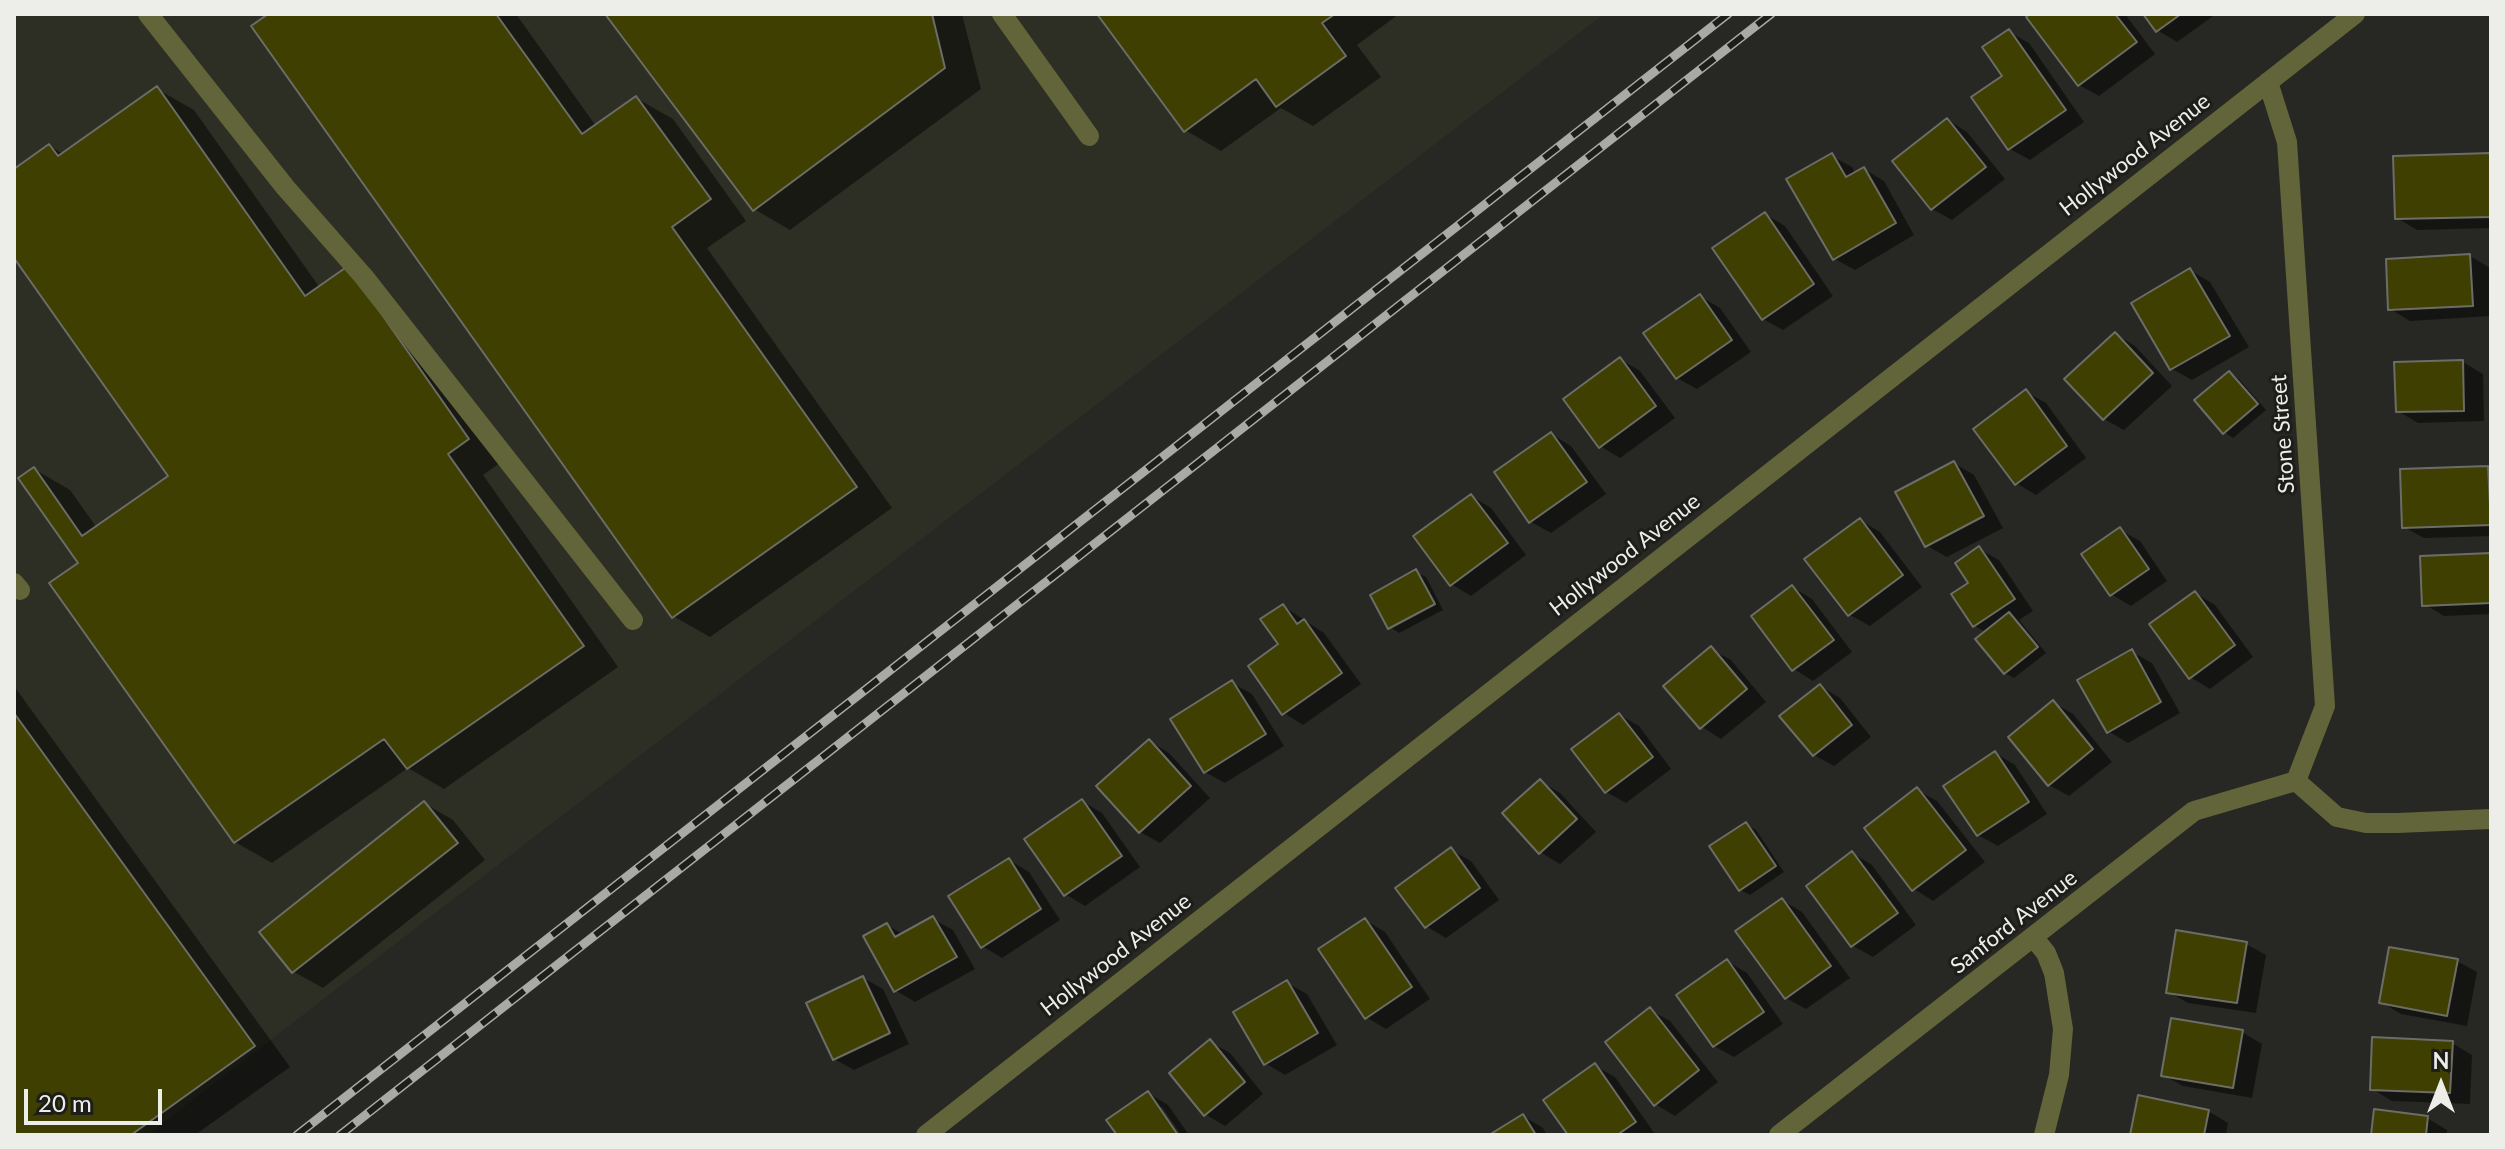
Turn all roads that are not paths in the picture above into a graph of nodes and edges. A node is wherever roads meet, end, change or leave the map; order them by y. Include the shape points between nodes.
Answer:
1 (148, 14) edge
2 (1002, 14) edge
3 (2355, 14) edge
4 (2268, 82) junction
5 (1089, 136) dead end
6 (633, 620) dead end
7 (2296, 781) junction
8 (2491, 819) edge
9 (2033, 937) junction
10 (926, 1135) edge
11 (1779, 1135) edge
12 (2044, 1135) edge

1 - 6 street via 364,277
2 - 5 street
3 - 4 street, Hollywood Avenue
4 - 7 street, Stone Street via 2287,142 2325,706
4 - 10 street, Hollywood Avenue
7 - 8 street via 2337,817 2366,823
7 - 9 street, Sanford Avenue via 2194,811
9 - 11 street, Sanford Avenue
9 - 12 street via 2054,973 2063,1029 2059,1075

